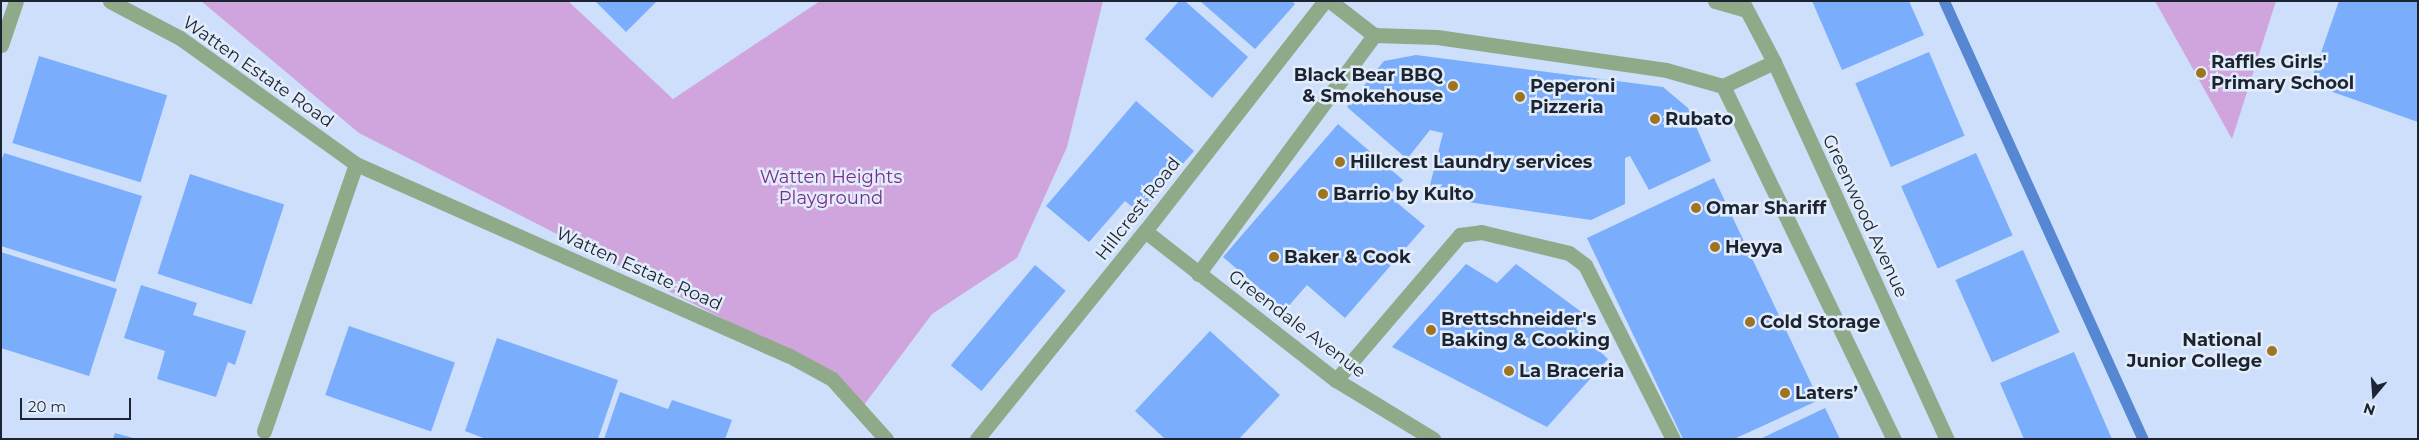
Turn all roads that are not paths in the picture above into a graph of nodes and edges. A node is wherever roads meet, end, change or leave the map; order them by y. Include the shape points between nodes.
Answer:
1 (16, 1) edge
2 (110, 1) edge
3 (1325, 1) edge
4 (1330, 1) edge
5 (1715, 1) edge
6 (1744, 6) edge
7 (1374, 35) junction
8 (1, 45) edge
9 (1774, 62) junction
10 (1722, 86) junction
11 (356, 164) junction
12 (1145, 231) junction
13 (1198, 274) junction
14 (1336, 380) junction
15 (264, 432) dead end
16 (886, 439) edge
17 (977, 439) edge
18 (1433, 439) edge
19 (1673, 439) edge
20 (1894, 439) edge
21 (1947, 439) edge

1 - 8 street
2 - 11 street, Watten Estate Road via 180,38
3 - 12 street, Hillcrest Road
4 - 7 street
5 - 6 street, Greenwood Avenue
6 - 9 street, Greenwood Avenue
7 - 10 street via 1437,37 1666,70
7 - 13 street
9 - 10 street
9 - 21 street, Greenwood Avenue
10 - 20 street
11 - 15 street
11 - 16 street, Watten Estate Road via 788,355 832,379
12 - 13 street, Greendale Avenue
12 - 17 street, Hillcrest Road
13 - 14 street, Greendale Avenue
14 - 18 street, Greendale Avenue
14 - 19 street via 1460,235 1481,232 1569,253 1585,265

